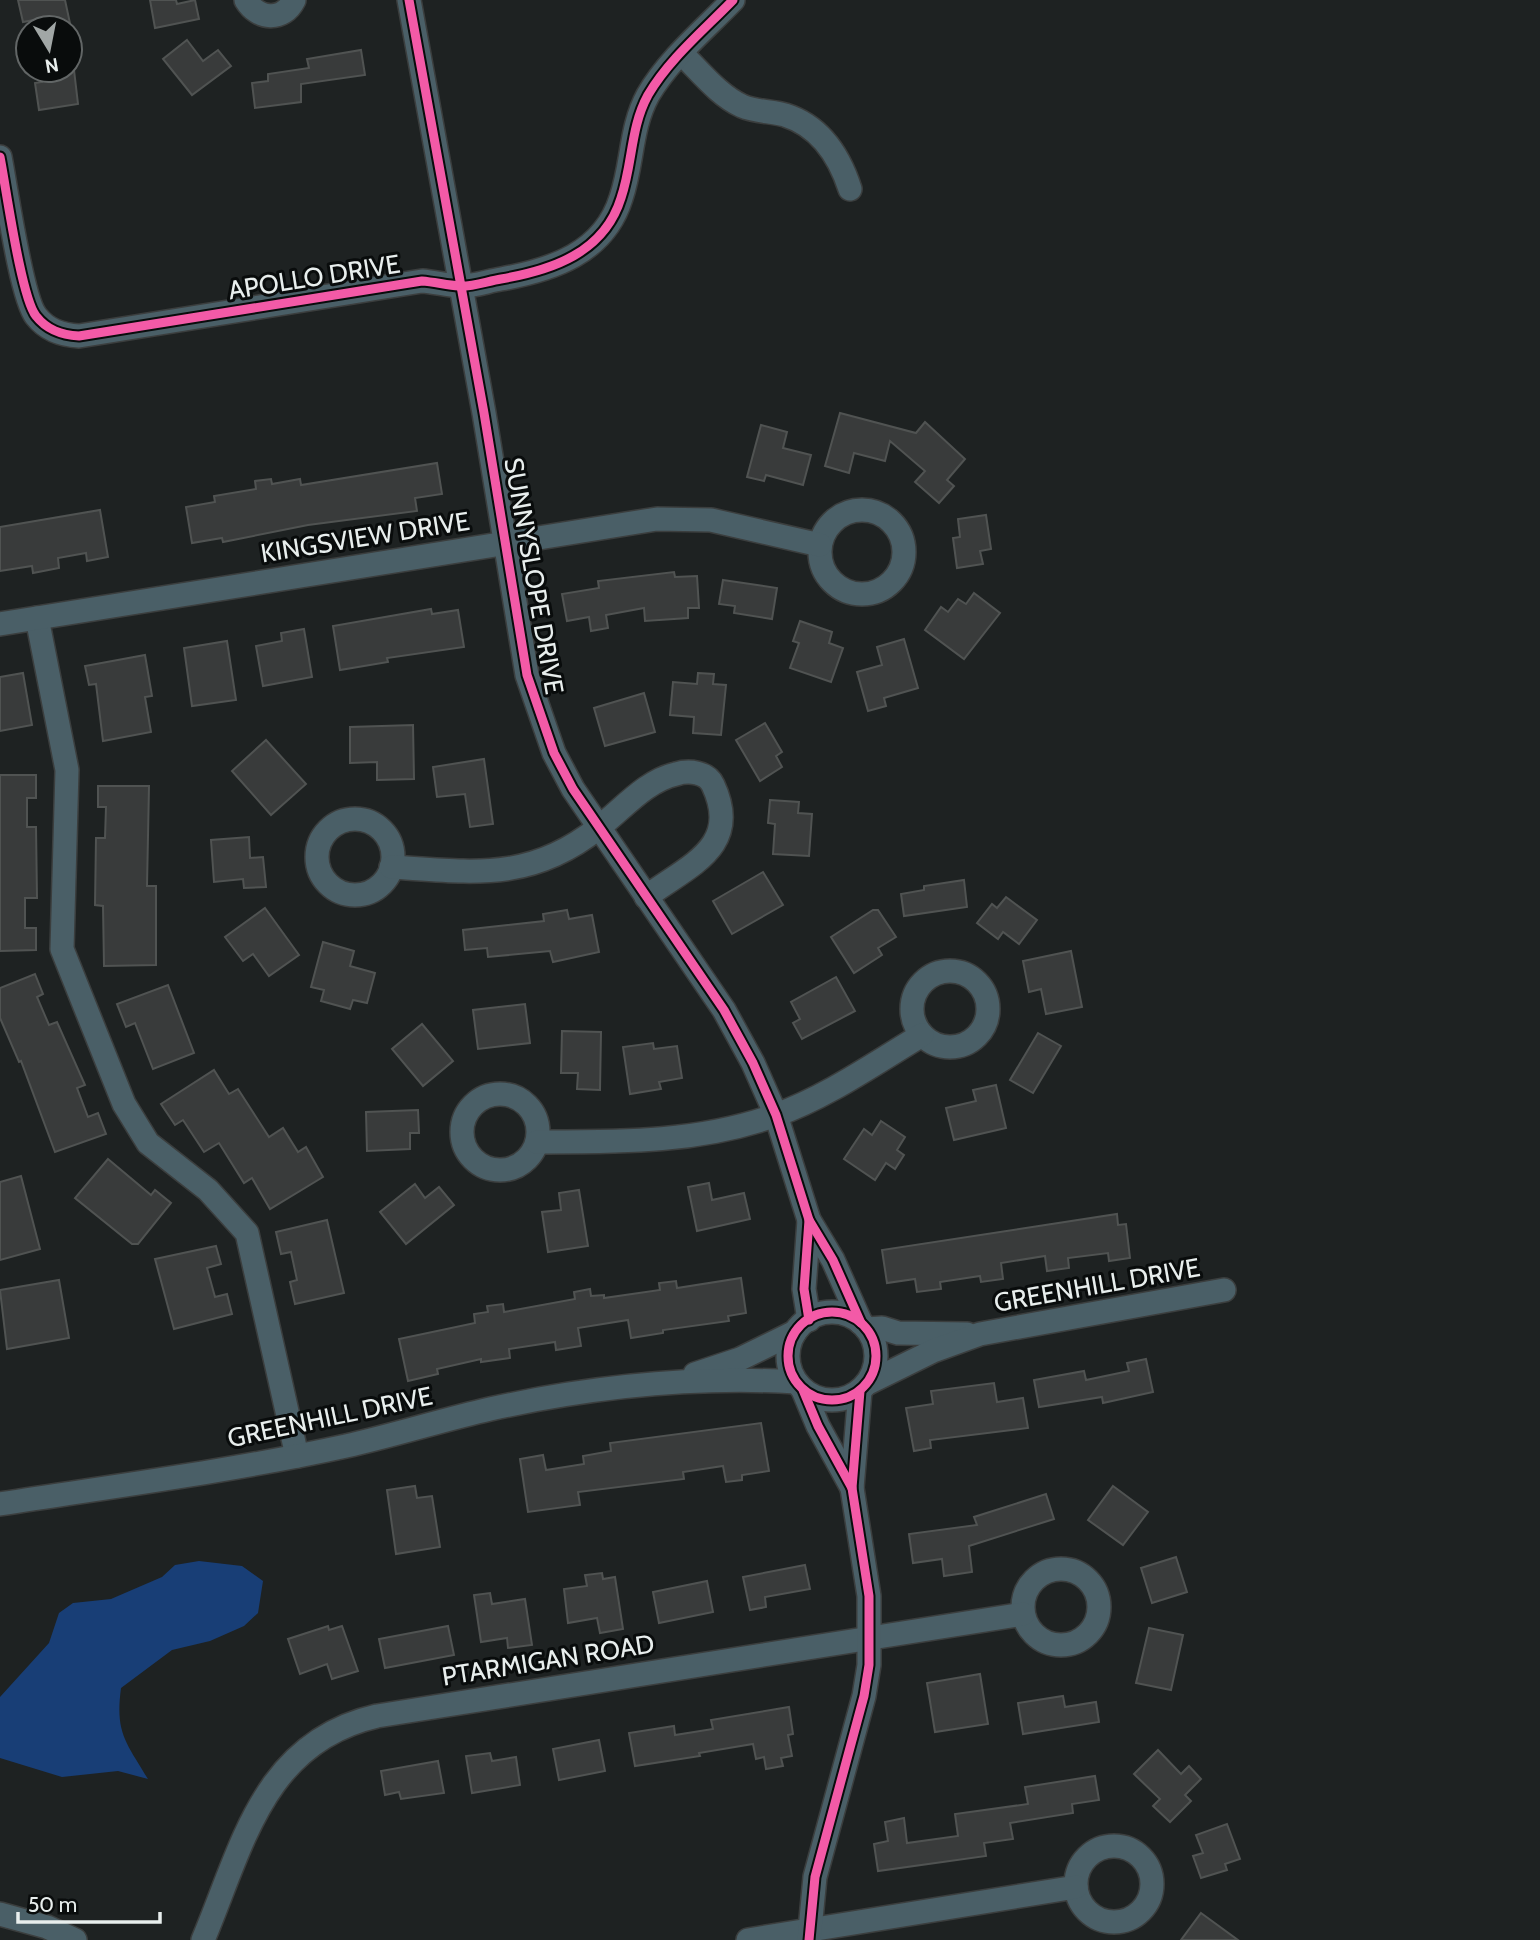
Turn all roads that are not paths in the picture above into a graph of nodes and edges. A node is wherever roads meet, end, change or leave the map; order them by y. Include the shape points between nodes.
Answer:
1 (246, 0) edge
2 (294, 0) edge
3 (409, 0) edge
4 (733, 0) edge
5 (681, 53) junction
6 (0, 157) edge
7 (850, 189) dead end
8 (461, 286) junction
9 (505, 543) junction
10 (820, 545) dead end
11 (37, 618) junction
12 (0, 624) edge
13 (599, 828) junction
14 (391, 867) dead end
15 (646, 897) junction
16 (922, 1035) dead end
17 (776, 1115) junction
18 (537, 1142) dead end
19 (808, 1220) junction
20 (1224, 1290) dead end
21 (802, 1326) junction
22 (864, 1326) junction
23 (980, 1334) junction
24 (672, 1381) junction
25 (800, 1386) junction
26 (864, 1387) junction
27 (297, 1456) junction
28 (852, 1488) junction
29 (0, 1504) edge
30 (1023, 1614) dead end
31 (872, 1636) junction
32 (1076, 1887) dead end
33 (0, 1914) edge
34 (809, 1935) edge
35 (75, 1940) edge
36 (203, 1940) edge
37 (748, 1940) edge

1 - 2 street via 252,9 269,16 286,11
3 - 8 street, SUNNYSLOPE DRIVE
4 - 5 street, APOLLO DRIVE
5 - 7 street via 725,96 744,107 802,122 820,134 842,165
5 - 8 street, APOLLO DRIVE via 648,96 636,123 620,201 609,224 592,243 549,269
6 - 8 street, APOLLO DRIVE via 28,302 43,324 66,335 422,281
8 - 9 street, SUNNYSLOPE DRIVE
9 - 10 street, KINGSVIEW DRIVE via 657,519 711,520
9 - 11 street, KINGSVIEW DRIVE
9 - 13 street, SUNNYSLOPE DRIVE via 537,713 560,765
11 - 12 street, KINGSVIEW DRIVE
11 - 27 street via 67,770 62,949 124,1104 148,1143 208,1190 247,1233
13 - 14 street via 566,852 527,867 477,872
13 - 15 street, SUNNYSLOPE DRIVE
13 - 15 street via 652,785 676,774 697,772 711,781 721,811 719,837 708,851
15 - 17 street, SUNNYSLOPE DRIVE via 724,1010
16 - 17 street
17 - 18 street via 717,1131 644,1142
17 - 19 street, SUNNYSLOPE DRIVE
19 - 21 street, SUNNYSLOPE DRIVE
19 - 22 street, SUNNYSLOPE DRIVE
20 - 23 street, GREENHILL DRIVE
21 - 22 street via 825,1313 838,1313
21 - 24 street, GREENHILL DRIVE via 740,1359
21 - 25 street via 788,1356
22 - 23 street, GREENHILL DRIVE via 898,1333
22 - 26 street via 876,1350 874,1373
23 - 26 street, GREENHILL DRIVE via 908,1362
24 - 25 street, GREENHILL DRIVE via 749,1379
24 - 27 street, GREENHILL DRIVE via 491,1409
25 - 26 street via 824,1400 837,1400
25 - 28 street
26 - 28 street
27 - 29 street, GREENHILL DRIVE
28 - 31 street
30 - 31 street, PTARMIGAN ROAD
31 - 34 street via 864,1696 815,1877
31 - 36 street, PTARMIGAN ROAD via 377,1716 337,1728 299,1753 269,1788
32 - 34 street
33 - 35 street
34 - 37 street

